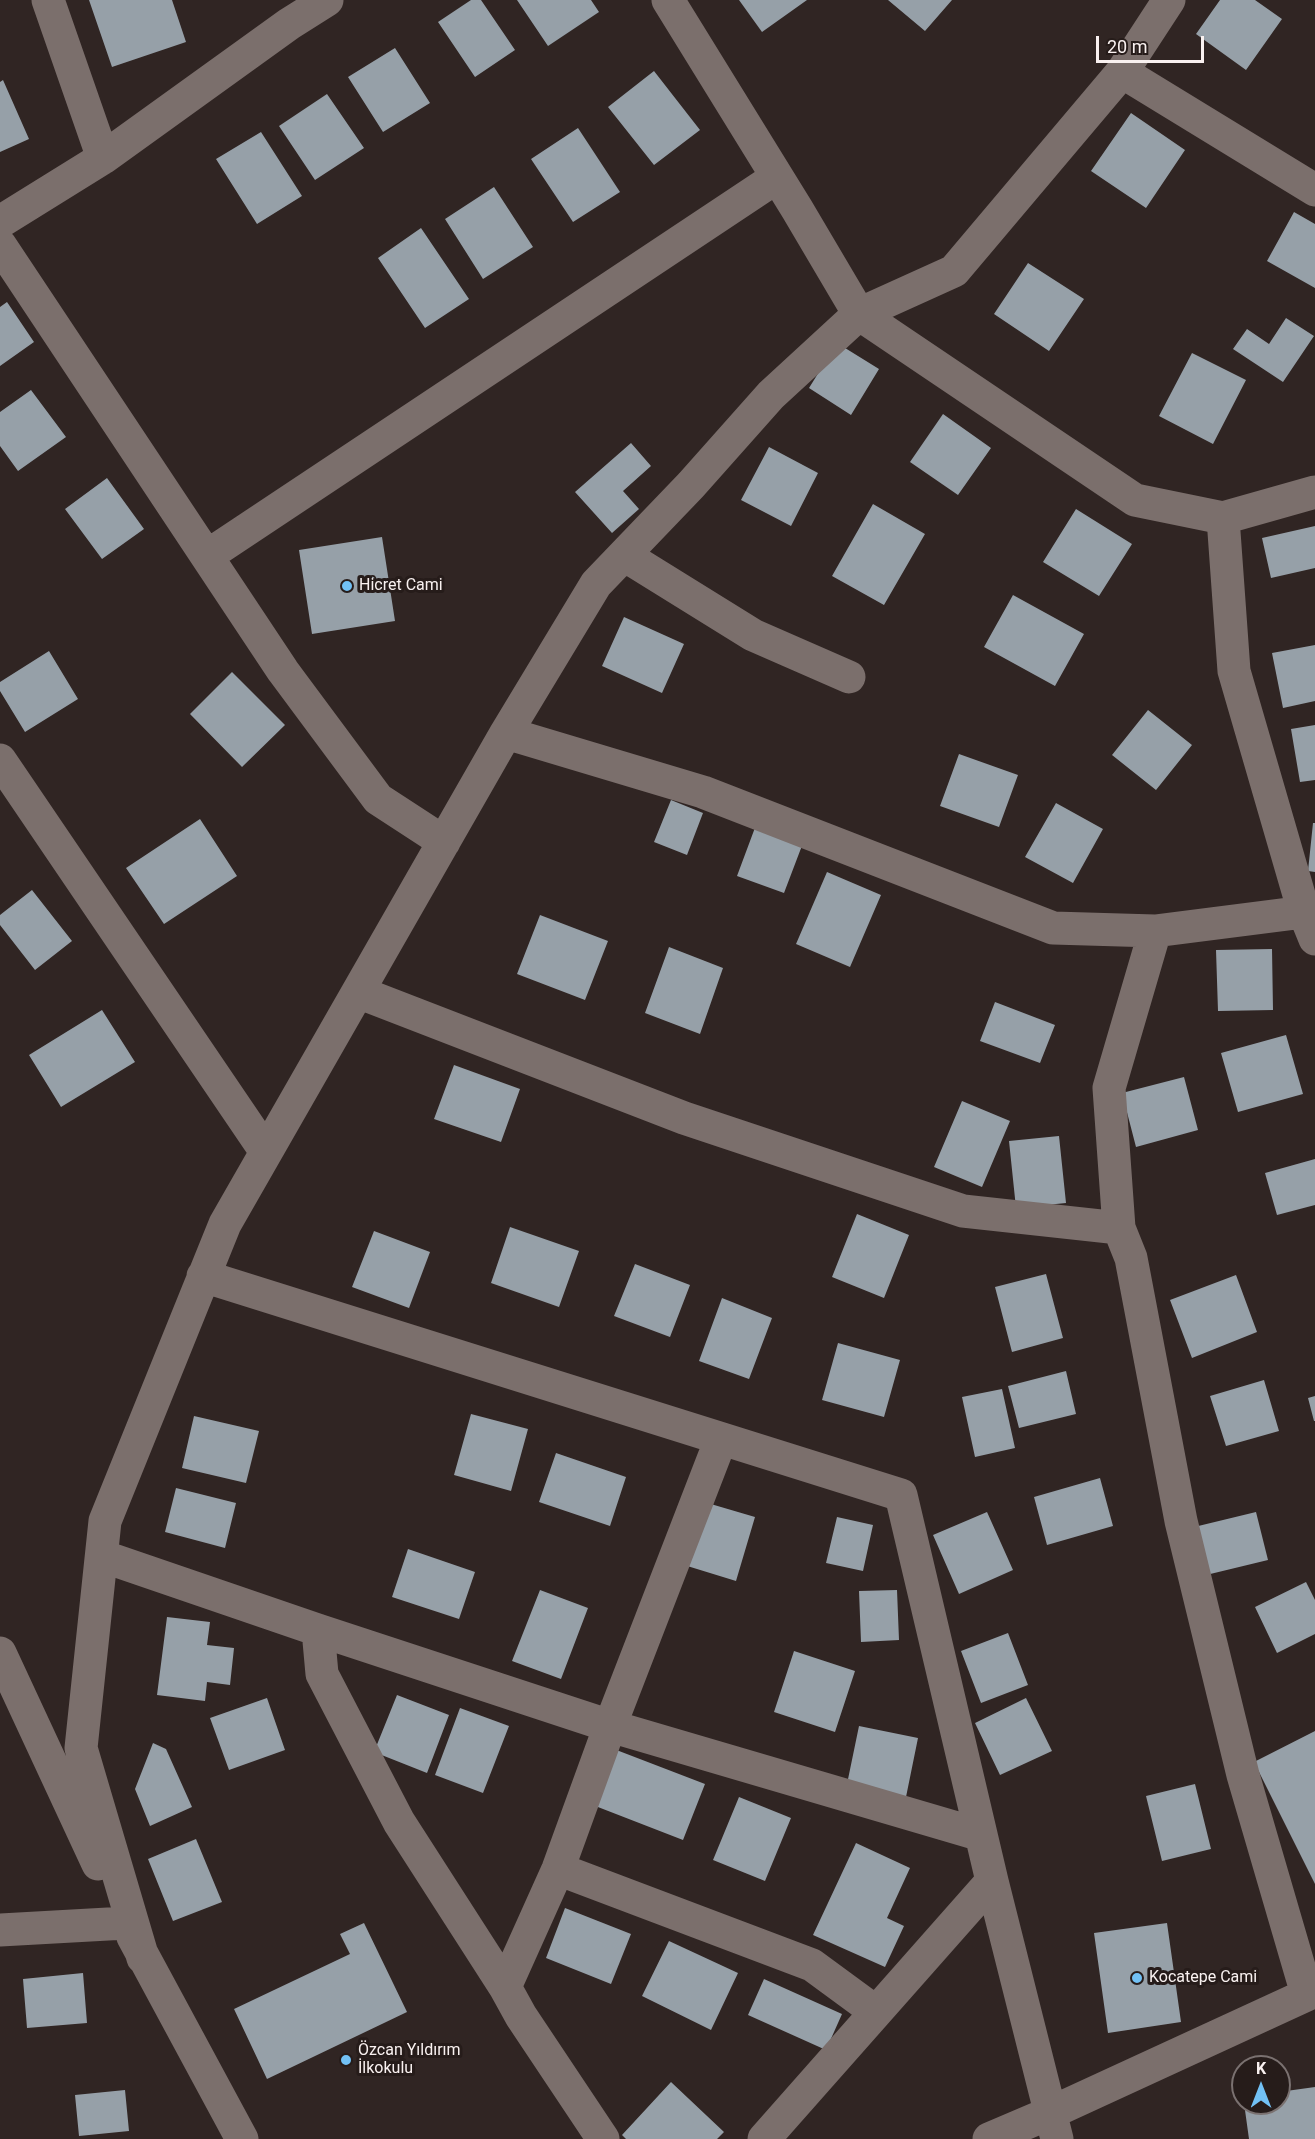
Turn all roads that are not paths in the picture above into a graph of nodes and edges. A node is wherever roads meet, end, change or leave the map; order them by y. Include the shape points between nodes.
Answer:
1 (48, 0) edge
2 (327, 0) edge
3 (668, 0) edge
4 (1170, 0) edge
5 (1122, 72) junction
6 (103, 158) junction
7 (777, 177) junction
8 (1315, 190) edge
9 (0, 222) edge
10 (0, 245) edge
11 (859, 314) junction
12 (1315, 492) edge
13 (1223, 518) junction
14 (624, 555) junction
15 (207, 556) junction
16 (849, 676) dead end
17 (506, 733) junction
18 (0, 760) edge
19 (444, 842) junction
20 (1310, 925) edge
21 (1155, 931) junction
22 (358, 992) junction
23 (266, 1152) junction
24 (1119, 1228) junction
25 (203, 1276) junction
26 (721, 1439) junction
27 (102, 1556) junction
28 (318, 1630) junction
29 (0, 1653) edge
30 (610, 1726) junction
31 (981, 1835) junction
32 (558, 1869) junction
33 (992, 1881) junction
34 (126, 1923) junction
35 (0, 1930) edge
36 (142, 1958) junction
37 (505, 1987) junction
38 (1311, 1993) edge
39 (876, 2012) junction
40 (1054, 2126) edge
41 (242, 2139) edge
42 (603, 2139) edge
43 (764, 2139) edge
44 (989, 2139) edge

1 - 6 street
2 - 6 street
3 - 7 street
4 - 5 street
5 - 8 street
5 - 11 street via 954,271
6 - 9 street
7 - 11 street
7 - 15 street
10 - 15 street
11 - 13 street via 1135,500
11 - 14 street via 771,395
12 - 13 street
13 - 20 street via 1234,671
14 - 16 street via 753,635
14 - 17 street via 596,584
15 - 19 street via 283,671 378,799
17 - 19 street
17 - 21 street via 703,792 1053,928
18 - 23 street
19 - 22 street
20 - 21 street
21 - 24 street via 1109,1088
22 - 23 street
22 - 24 street via 684,1118 963,1211
23 - 25 street via 225,1224
24 - 38 street via 1131,1258 1181,1521 1243,1776
25 - 26 street
25 - 27 street via 105,1521
26 - 30 street
26 - 31 street via 901,1495
27 - 28 street
27 - 36 street via 81,1748
28 - 30 street
28 - 37 street via 322,1674 399,1822
29 - 34 street
30 - 31 street
30 - 32 street
31 - 33 street
32 - 37 street
32 - 39 street via 812,1965
33 - 39 street
33 - 40 street
34 - 35 street
34 - 36 street
36 - 41 street
37 - 42 street
38 - 40 street
39 - 43 street
40 - 44 street

